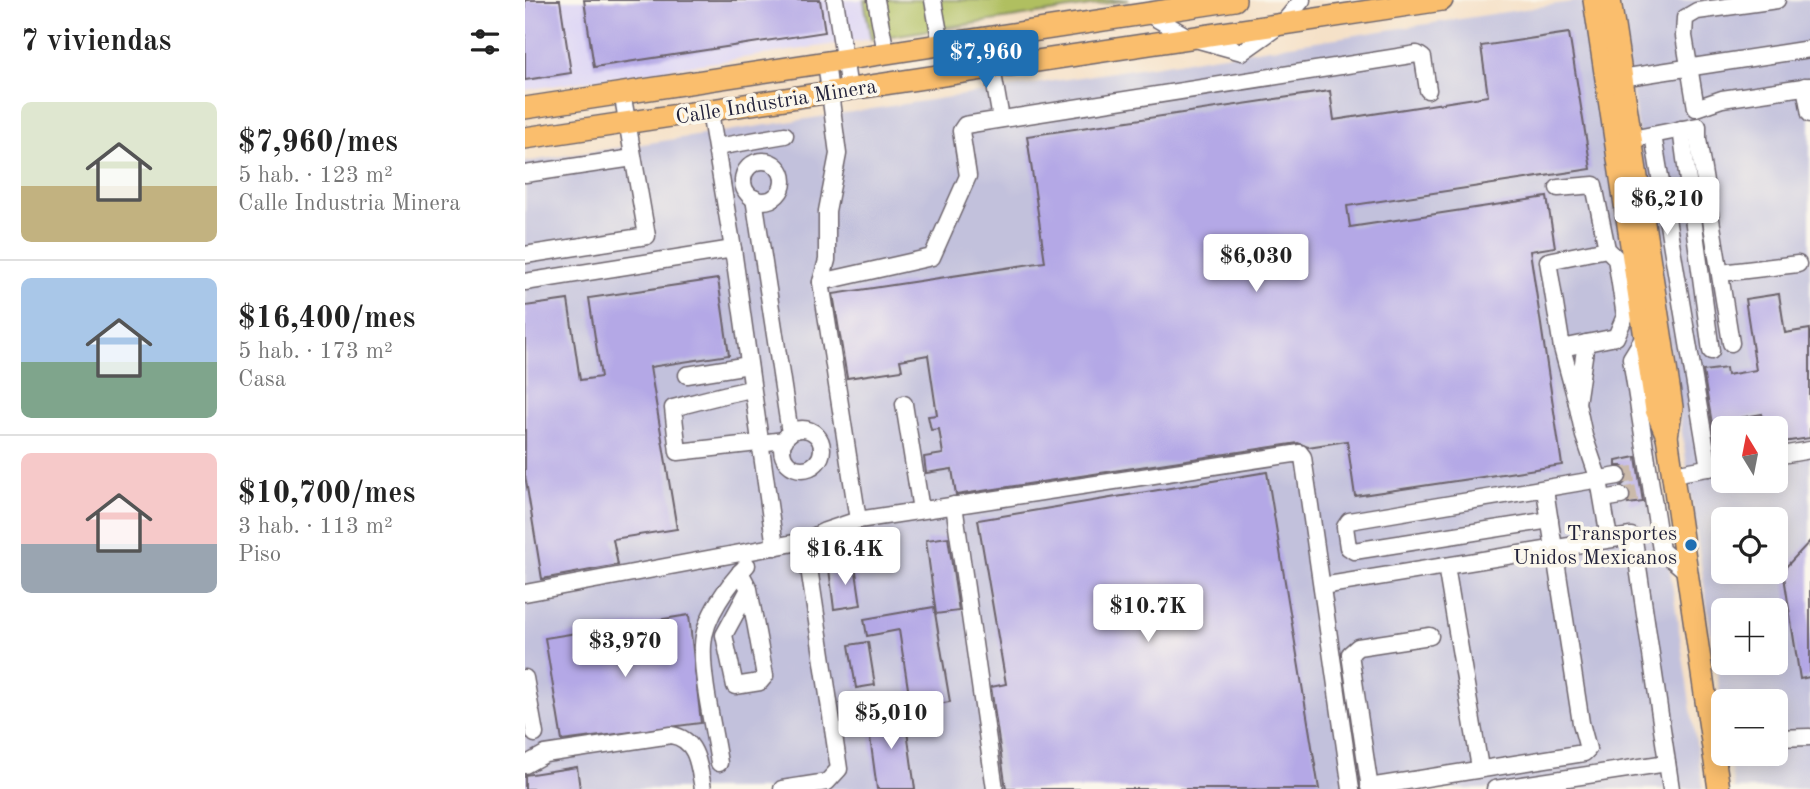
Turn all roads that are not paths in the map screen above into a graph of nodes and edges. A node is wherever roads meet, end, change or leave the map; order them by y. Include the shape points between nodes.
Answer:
1 (835, 0) edge
2 (876, 0) edge
3 (933, 0) edge
4 (1235, 0) edge
5 (1302, 0) edge
6 (1441, 0) edge
7 (1594, 0) edge
8 (1610, 0) edge
9 (1777, 0) edge
10 (1147, 13) junction
11 (1283, 23) junction
12 (1188, 37) junction
13 (941, 44) junction
14 (1810, 49) edge
15 (1242, 52) junction
16 (886, 53) junction
17 (836, 60) junction
18 (1689, 67) junction
19 (992, 68) junction
20 (1621, 78) junction
21 (1246, 80) junction
22 (1807, 86) edge
23 (840, 90) junction
24 (1427, 90) dead end
25 (622, 92) junction
26 (525, 108) edge
27 (1696, 108) junction
28 (710, 112) junction
29 (1810, 114) edge
30 (1000, 119) junction
31 (627, 123) junction
32 (1698, 126) junction
33 (1681, 129) junction
34 (785, 135) dead end
35 (1653, 135) junction
36 (525, 138) edge
37 (1630, 139) junction
38 (717, 147) junction
39 (633, 158) junction
40 (525, 174) edge
41 (1558, 188) dead end
42 (754, 198) dead end
43 (1628, 233) junction
44 (1606, 243) junction
45 (733, 249) junction
46 (525, 255) edge
47 (1798, 264) dead end
48 (1721, 273) junction
49 (525, 282) edge
50 (821, 282) junction
51 (1648, 326) junction
52 (1586, 343) junction
53 (1731, 344) dead end
54 (1562, 348) junction
55 (1711, 351) dead end
56 (749, 365) junction
57 (687, 375) dead end
58 (752, 389) junction
59 (1577, 403) junction
60 (904, 404) dead end
61 (1649, 417) junction
62 (1667, 436) junction
63 (1711, 436) edge
64 (761, 442) junction
65 (1810, 450) edge
66 (1789, 454) edge
67 (1711, 468) edge
68 (1673, 474) junction
69 (1618, 477) tunnel mouth
70 (1599, 480) junction
71 (1545, 490) junction
72 (1621, 496) tunnel mouth
73 (1603, 499) junction
74 (954, 505) junction
75 (921, 510) junction
76 (858, 520) junction
77 (1550, 520) junction
78 (1609, 538) junction
79 (805, 541) junction
80 (1554, 548) junction
81 (768, 549) junction
82 (1446, 566) junction
83 (740, 572) junction
84 (1688, 573) junction
85 (1322, 586) junction
86 (749, 589) junction
87 (525, 593) edge
88 (1430, 636) dead end
89 (525, 678) edge
90 (1711, 700) edge
91 (534, 734) dead end
92 (1810, 737) edge
93 (1788, 738) edge
94 (719, 763) dead end
95 (1667, 763) junction
96 (525, 765) edge
97 (1719, 766) edge
98 (1480, 768) junction
99 (1370, 788) edge
100 (703, 789) edge
101 (782, 789) edge
102 (995, 789) edge
103 (1351, 789) edge
104 (1495, 789) edge
105 (1671, 789) edge
106 (1719, 789) edge

1 - 17 lane
2 - 16 lane
3 - 13 lane
4 - 10 main road, Calle Industria Minera
5 - 11 lane
6 - 11 main road, Calle Industria Minera
7 - 43 main road
8 - 20 main road
9 - 18 lane via 1687,15 1683,24
10 - 12 lane
10 - 13 main road, Calle Industria Minera
11 - 12 main road, Calle Industria Minera
11 - 15 lane
12 - 15 lane
12 - 19 main road, Calle Industria Minera
13 - 16 main road, Calle Industria Minera
14 - 18 lane
15 - 21 lane
16 - 17 main road, Calle Industria Minera
17 - 23 lane
17 - 25 main road, Calle Industria Minera
18 - 20 lane
18 - 27 lane
19 - 23 main road, Calle Industria Minera
19 - 30 lane
20 - 37 main road
21 - 24 lane via 1417,54 1423,58
21 - 30 lane
22 - 27 lane via 1722,99
22 - 29 lane
23 - 28 main road, Calle Industria Minera
23 - 50 lane via 838,154
25 - 26 main road, Calle Industria Minera
25 - 31 lane
27 - 32 lane
28 - 31 main road, Calle Industria Minera
28 - 38 lane
30 - 50 lane via 962,127 968,176 932,257
31 - 36 main road, Calle Industria Minera
31 - 39 lane
32 - 33 lane
32 - 48 lane
33 - 35 lane
33 - 55 lane
34 - 38 lane
35 - 37 lane
35 - 63 lane
37 - 51 main road
38 - 45 lane
39 - 40 lane
39 - 46 lane via 647,236
41 - 44 lane via 1594,185
42 - 64 lane via 787,437
43 - 44 lane
43 - 51 main road
44 - 52 lane via 1616,258 1625,319 1619,335
44 - 54 lane via 1548,261
45 - 49 lane
45 - 56 lane
47 - 48 lane
48 - 53 lane
50 - 76 lane
51 - 61 main road
51 - 62 main road via 1672,407
52 - 54 lane
52 - 59 lane
54 - 59 lane
56 - 57 lane
56 - 58 lane
58 - 64 lane
58 - 64 lane via 673,408 673,426 680,453
59 - 70 lane
60 - 75 lane
61 - 62 main road
61 - 84 lane via 1645,472 1662,554
62 - 68 main road
64 - 81 lane
65 - 66 lane
67 - 68 lane
68 - 84 main road
69 - 70 lane
70 - 71 lane
70 - 73 lane
71 - 77 lane
71 - 77 lane via 1349,521 1346,537 1349,550 1354,551
72 - 73 lane
73 - 78 lane
74 - 75 lane
74 - 85 lane via 1300,453
74 - 102 lane
75 - 76 lane
76 - 79 lane
77 - 80 lane
78 - 80 lane
78 - 95 lane via 1629,535 1634,540
79 - 81 lane
79 - 101 lane via 839,769 827,782
80 - 82 lane
80 - 98 lane via 1586,752
81 - 83 lane
81 - 87 lane
82 - 85 lane
82 - 98 lane
83 - 86 lane
83 - 94 lane via 708,624 702,644
84 - 90 main road
85 - 103 lane
86 - 86 lane via 764,678 735,686 724,635
88 - 99 lane via 1358,647 1350,654
89 - 91 lane
92 - 93 lane
95 - 104 lane
95 - 105 lane
96 - 100 lane via 545,754 680,736 694,750
97 - 106 main road
98 - 99 lane

